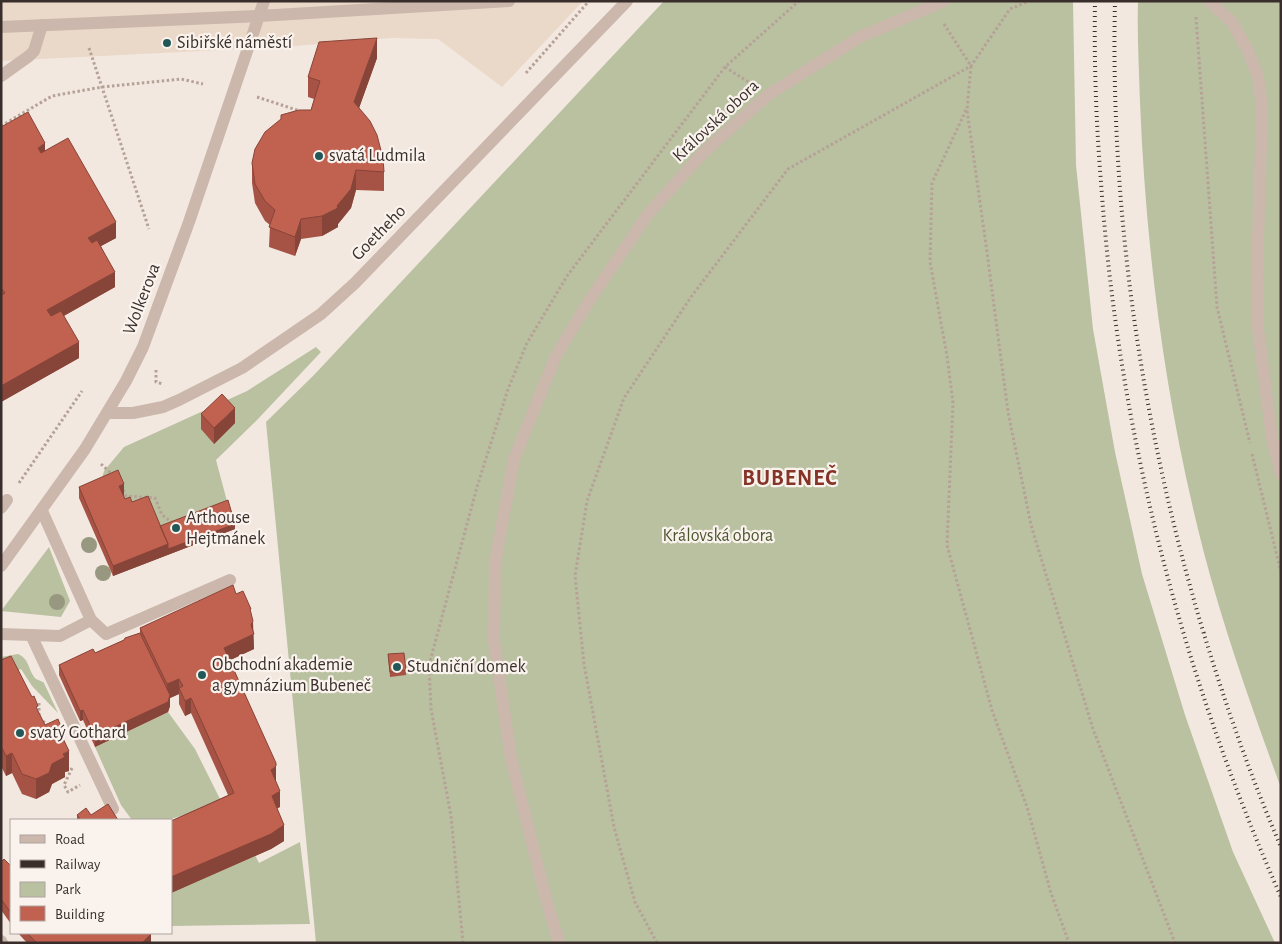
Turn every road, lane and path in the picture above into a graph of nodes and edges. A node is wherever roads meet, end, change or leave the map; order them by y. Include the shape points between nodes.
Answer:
1 (264, 1) edge
2 (510, 1) edge
3 (588, 1) edge
4 (627, 1) edge
5 (798, 1) edge
6 (1029, 1) edge
7 (1209, 1) edge
8 (938, 4) edge
9 (1196, 11) dead end
10 (259, 16) junction
11 (42, 25) junction
12 (1, 27) edge
13 (89, 48) dead end
14 (971, 66) junction
15 (1, 76) edge
16 (520, 79) dead end
17 (204, 84) dead end
18 (102, 87) junction
19 (768, 95) junction
20 (257, 97) dead end
21 (967, 110) junction
22 (307, 113) edge
23 (1, 126) edge
24 (149, 229) dead end
25 (156, 370) dead end
26 (168, 383) dead end
27 (82, 391) dead end
28 (108, 413) junction
29 (101, 464) dead end
30 (1281, 474) edge
31 (118, 480) edge
32 (122, 488) edge
33 (4, 504) edge
34 (42, 511) junction
35 (175, 525) edge
36 (1, 566) edge
37 (1281, 572) edge
38 (230, 580) dead end
39 (92, 620) junction
40 (1, 634) edge
41 (31, 635) junction
42 (428, 665) dead end
43 (407, 666) edge
44 (61, 779) edge
45 (64, 785) dead end
46 (113, 810) edge
47 (559, 943) edge
48 (657, 943) edge
49 (1069, 943) edge
50 (1175, 943) edge

1 - 10 street
2 - 10 street
3 - 16 path
4 - 28 street, Goetheho via 355,283 321,314 242,368 179,400 146,411
5 - 19 path via 725,67
6 - 14 path via 1010,9
7 - 30 street via 1232,22 1258,76 1262,108 1258,329 1272,438
8 - 14 path
8 - 19 street, Královská obora via 860,38
9 - 37 path via 1216,307
10 - 11 street
10 - 28 street, Wolkerova via 150,329
11 - 12 street
11 - 15 street via 34,50
13 - 18 path
14 - 21 path
14 - 48 path via 788,169 691,297 624,398 587,501 575,576 584,664 614,827 635,902
17 - 18 path via 181,79
18 - 23 path via 52,96
18 - 24 path
19 - 47 street, Královská obora via 703,153 648,214 556,356 514,459 495,564 494,641 511,758
20 - 22 path
21 - 49 path via 932,183 930,262 953,403 947,545 992,710 1027,807
21 - 50 path via 1008,412 1031,525 1093,730
25 - 26 path via 156,382
27 - 33 path
28 - 34 street, Wolkerova
29 - 31 path
32 - 35 path via 126,496 155,498 162,515
34 - 36 street, Wolkerova
34 - 39 street
38 - 39 street via 106,634
39 - 41 street via 60,636
40 - 41 street
41 - 46 street
42 - 43 path
44 - 45 path

